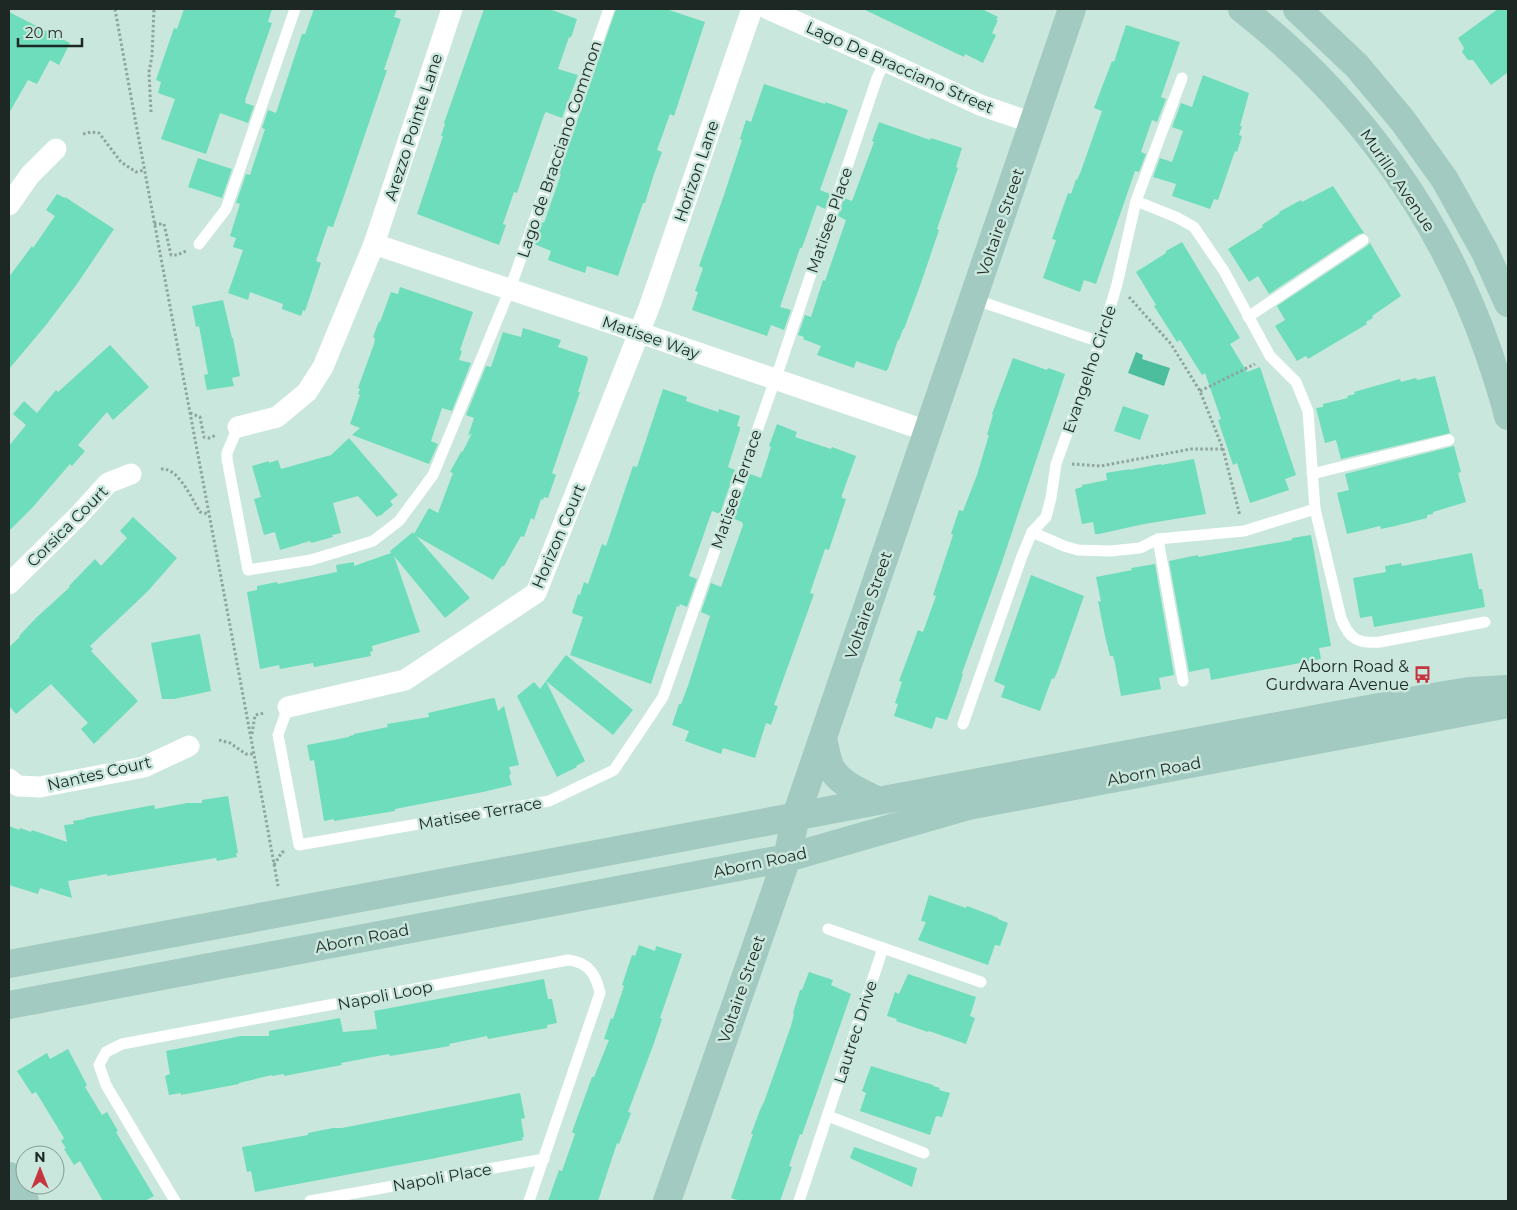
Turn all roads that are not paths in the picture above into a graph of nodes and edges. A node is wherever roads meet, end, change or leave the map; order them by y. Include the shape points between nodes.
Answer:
1 (295, 9) edge
2 (452, 9) edge
3 (609, 9) edge
4 (752, 9) edge
5 (768, 9) edge
6 (1072, 9) edge
7 (1242, 9) edge
8 (1297, 9) edge
9 (885, 61) junction
10 (1182, 78) dead end
11 (1033, 123) junction
12 (56, 149) dead end
13 (1136, 201) junction
14 (9, 205) edge
15 (1364, 240) dead end
16 (199, 244) road end
17 (374, 244) junction
18 (510, 290) junction
19 (974, 299) junction
20 (1508, 303) edge
21 (1248, 317) junction
22 (639, 333) junction
23 (1100, 342) junction
24 (774, 379) junction
25 (1508, 416) edge
26 (238, 427) joint
27 (927, 431) junction
28 (1449, 440) dead end
29 (131, 474) dead end
30 (1312, 474) junction
31 (1315, 509) junction
32 (1032, 532) junction
33 (1158, 539) junction
34 (9, 584) edge
35 (1485, 622) dead end
36 (1508, 668) edge
37 (1183, 681) dead end
38 (1508, 689) edge
39 (1469, 691) junction
40 (1508, 704) edge
41 (288, 707) joint
42 (963, 724) dead end
43 (822, 739) junction
44 (189, 746) dead end
45 (9, 779) edge
46 (878, 801) junction
47 (796, 816) junction
48 (787, 858) junction
49 (828, 929) dead end
50 (883, 948) junction
51 (9, 964) edge
52 (981, 982) dead end
53 (9, 1005) edge
54 (828, 1116) junction
55 (924, 1153) dead end
56 (544, 1159) junction
57 (9, 1176) edge
58 (24, 1201) edge
59 (176, 1201) edge
60 (310, 1201) edge
61 (529, 1201) edge
62 (667, 1201) edge
63 (799, 1201) edge

1 - 16 lane via 226,210
2 - 17 street, Arezzo Pointe Lane
3 - 18 lane, Lago de Bracciano Common
4 - 22 street, Horizon Lane
5 - 9 street, Lago De Bracciano Street
6 - 11 main road, Voltaire Street
7 - 25 main road, Murillo Avenue via 1306,64 1347,108 1424,214 1479,325
8 - 20 main road via 1358,66 1446,180
9 - 11 street, Lago De Bracciano Street via 980,105
9 - 24 lane, Matisee Place
10 - 13 lane, Evangelho Circle
11 - 19 main road, Voltaire Street
12 - 14 street via 30,175
13 - 21 lane via 1194,227 1224,271
13 - 23 lane, Evangelho Circle
15 - 21 lane
17 - 18 street, Matisee Way
17 - 26 street, Arezzo Pointe Lane via 323,366 307,392 277,417
18 - 22 street, Matisee Way
18 - 26 lane, Lago de Bracciano Common via 433,475 399,522 373,541 311,560 248,570 226,459
19 - 23 lane
19 - 27 main road, Voltaire Street
21 - 30 lane via 1270,356 1296,382 1308,411
22 - 24 street, Matisee Way
22 - 41 street, Horizon Court via 536,593 405,680
23 - 32 lane, Evangelho Circle via 1056,464 1046,517
24 - 27 street, Matisee Way
24 - 41 lane, Matisee Terrace via 663,697 614,770 549,801 299,845 278,735
27 - 43 main road, Voltaire Street
28 - 30 lane
29 - 34 street, Corsica Court via 108,484
30 - 31 lane
31 - 33 lane via 1244,531
31 - 35 lane via 1341,618 1353,638 1366,643 1380,642
32 - 33 lane via 1078,550 1140,548
32 - 42 lane, Evangelho Circle
33 - 37 lane
36 - 39 main road
38 - 39 main road, Aborn Road
39 - 46 main road, Aborn Road
40 - 48 main road, Aborn Road via 968,806
43 - 46 main road via 835,774 844,783
43 - 47 main road, Voltaire Street
44 - 45 street, Nantes Court via 144,767 40,787 18,786
46 - 47 main road, Aborn Road
47 - 48 main road, Voltaire Street
47 - 51 main road, Aborn Road
48 - 53 main road, Aborn Road
48 - 62 main road, Voltaire Street
49 - 50 lane
50 - 52 lane
50 - 54 lane, Lautrec Drive
54 - 55 lane
54 - 63 lane, Lautrec Drive
56 - 59 lane, Napoli Loop via 600,993 597,979 589,968 577,961 568,960 132,1042 106,1052 99,1065 106,1085
56 - 60 lane, Napoli Place
56 - 61 lane, Napoli Loop
57 - 58 main road

